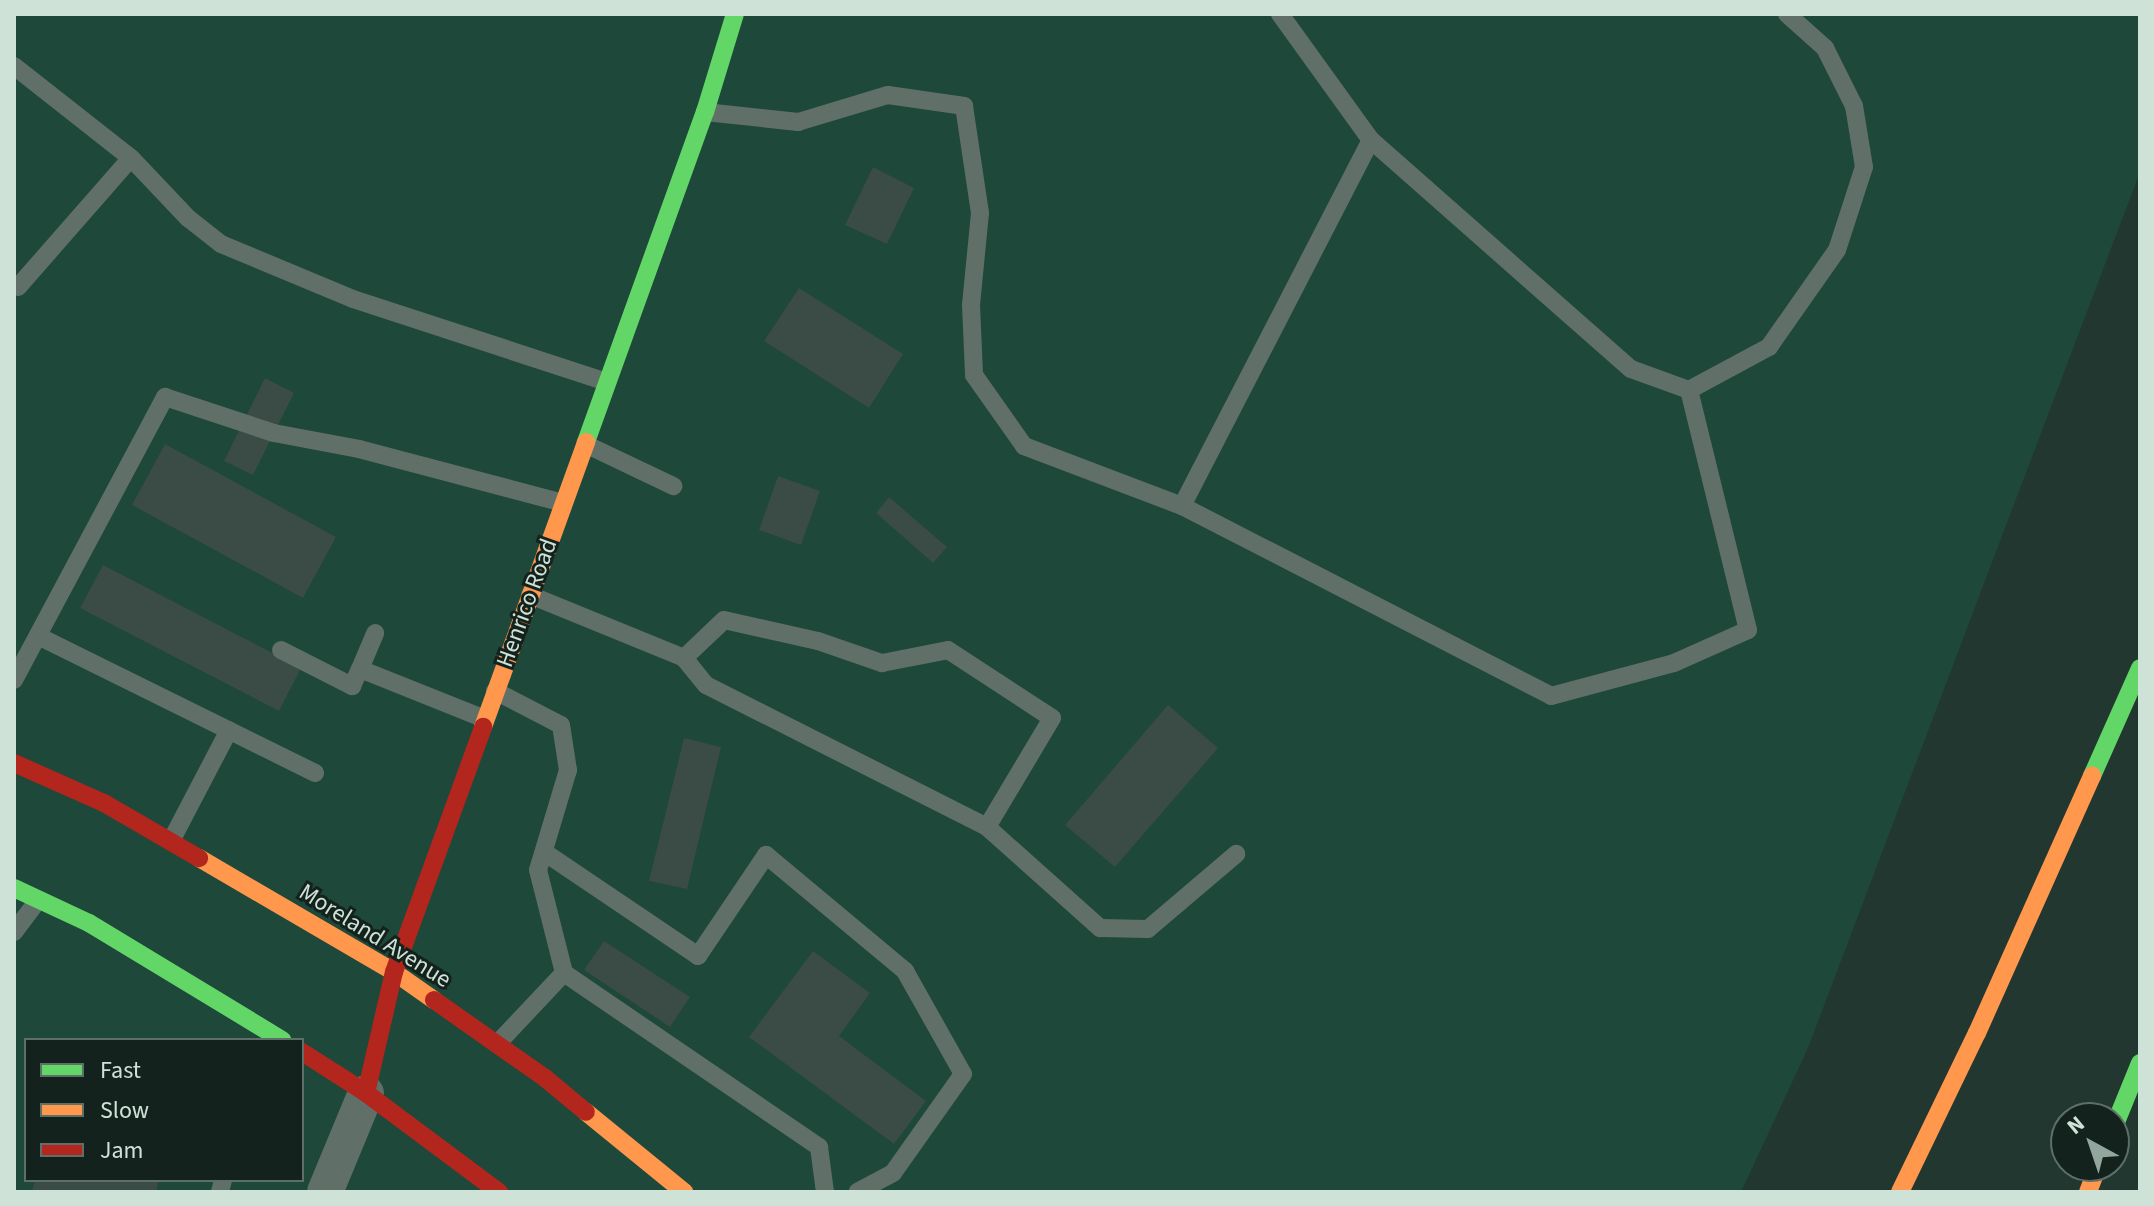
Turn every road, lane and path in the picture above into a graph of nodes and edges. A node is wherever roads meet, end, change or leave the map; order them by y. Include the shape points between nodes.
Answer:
1 (735, 14) edge
2 (1280, 14) edge
3 (1787, 14) edge
4 (14, 66) edge
5 (705, 112) junction
6 (1371, 140) junction
7 (131, 158) junction
8 (18, 287) dead end
9 (607, 382) junction
10 (1689, 390) junction
11 (585, 444) junction
12 (673, 486) dead end
13 (563, 503) junction
14 (1182, 506) junction
15 (530, 595) junction
16 (375, 633) dead end
17 (38, 636) junction
18 (281, 650) dead end
19 (684, 658) junction
20 (2140, 668) edge
21 (360, 669) junction
22 (14, 680) edge
23 (495, 691) junction
24 (485, 719) junction
25 (229, 730) junction
26 (14, 763) edge
27 (315, 773) dead end
28 (987, 827) junction
29 (170, 842) junction
30 (544, 852) junction
31 (1236, 854) dead end
32 (14, 888) edge
33 (38, 900) junction
34 (14, 932) edge
35 (394, 972) junction
36 (564, 973) junction
37 (279, 1038) edge
38 (497, 1044) junction
39 (304, 1053) edge
40 (2140, 1063) edge
41 (366, 1093) junction
42 (2124, 1102) edge
43 (325, 1192) edge
44 (499, 1192) edge
45 (684, 1192) edge
46 (825, 1192) edge
47 (858, 1192) edge
48 (1900, 1192) edge

1 - 5 main road, Henrico Road
2 - 6 lane
3 - 10 lane via 1831,59 1854,106 1864,167 1837,250 1769,347
4 - 7 lane
5 - 9 main road, Henrico Road
5 - 14 lane via 798,122 888,95 964,106 980,213 971,305 974,375 1024,446
6 - 10 lane via 1631,369
6 - 14 lane
7 - 8 lane
7 - 9 lane via 188,218 221,244 353,299
9 - 11 main road, Henrico Road
10 - 14 lane via 1748,630 1674,663 1551,696
11 - 12 lane
11 - 13 main road, Henrico Road
13 - 15 main road, Henrico Road
13 - 17 lane via 359,449 274,433 165,397
15 - 19 lane
15 - 23 main road, Henrico Road
16 - 21 lane
17 - 22 lane
17 - 25 lane
18 - 21 lane via 352,686
19 - 28 lane via 706,685
19 - 28 lane via 724,620 818,641 882,663 948,650 1052,718
20 - 48 main road
21 - 24 lane
23 - 24 main road, Henrico Road
23 - 30 lane via 561,725 568,770
24 - 35 main road, Henrico Road
25 - 27 lane
25 - 29 lane
26 - 29 main road, Moreland Avenue via 104,803
28 - 31 lane via 1100,928 1148,929
29 - 35 main road, Moreland Avenue
30 - 36 lane via 538,870
30 - 47 lane via 698,956 766,855 905,971 963,1074 893,1173
32 - 33 main road
33 - 34 lane
33 - 37 main road via 89,923
35 - 38 main road, Moreland Avenue
35 - 41 main road, Henrico Road
36 - 38 lane
36 - 46 lane via 819,1147
38 - 45 main road, Moreland Avenue
39 - 41 main road
40 - 42 main road
41 - 43 street, Henrico Road
41 - 44 main road

